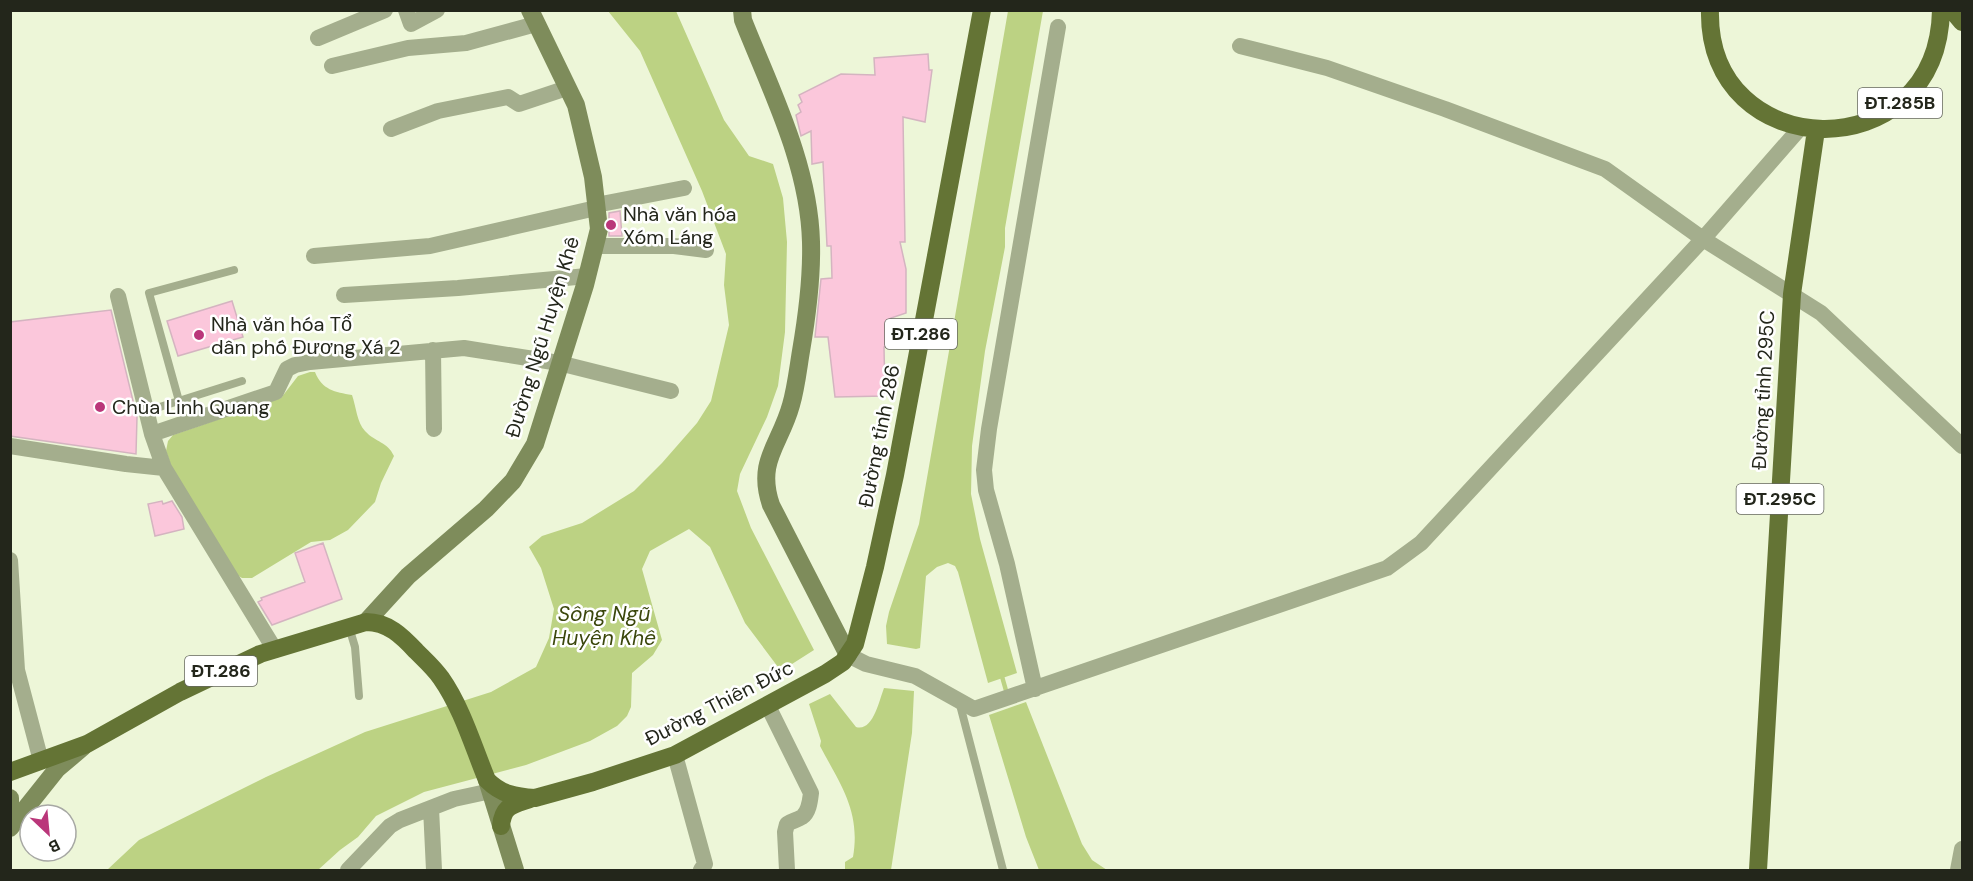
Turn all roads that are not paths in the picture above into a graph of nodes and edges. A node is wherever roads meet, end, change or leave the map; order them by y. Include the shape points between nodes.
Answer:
1 (385, 10) edge
2 (406, 10) edge
3 (437, 10) edge
4 (742, 10) edge
5 (982, 10) edge
6 (1710, 10) edge
7 (1941, 10) edge
8 (1952, 10) edge
9 (533, 17) edge
10 (1962, 22) edge
11 (1058, 27) dead end
12 (318, 38) dead end
13 (1240, 46) dead end
14 (332, 66) dead end
15 (567, 88) junction
16 (391, 129) dead end
17 (1809, 129) junction
18 (684, 188) dead end
19 (596, 206) junction
20 (1703, 239) junction
21 (594, 246) junction
22 (706, 250) dead end
23 (314, 256) dead end
24 (234, 270) dead end
25 (587, 276) junction
26 (1792, 294) junction
27 (344, 295) dead end
28 (118, 296) dead end
29 (433, 350) junction
30 (559, 363) junction
31 (242, 381) dead end
32 (671, 391) dead end
33 (179, 401) junction
34 (147, 411) junction
35 (434, 429) dead end
36 (152, 434) junction
37 (10, 446) edge
38 (1962, 446) edge
39 (164, 468) junction
40 (10, 560) edge
41 (11, 585) edge
42 (12, 620) edge
43 (358, 624) junction
44 (275, 650) junction
45 (848, 655) junction
46 (1030, 691) junction
47 (359, 696) dead end
48 (958, 701) junction
49 (768, 706) junction
50 (87, 744) junction
51 (675, 754) junction
52 (41, 761) junction
53 (10, 772) edge
54 (489, 785) junction
55 (10, 798) edge
56 (535, 798) junction
57 (431, 808) junction
58 (10, 809) edge
59 (501, 826) junction
60 (10, 828) edge
61 (1962, 849) edge
62 (348, 870) edge
63 (434, 870) edge
64 (515, 870) edge
65 (701, 870) edge
66 (787, 870) edge
67 (1003, 870) edge
68 (1758, 870) edge
69 (1958, 870) edge

1 - 12 street
2 - 3 street via 411,24
4 - 45 street via 804,183 812,243 797,374 789,411 767,465 766,489
5 - 45 main road, Đường tỉnh 286 / ĐT.286 via 895,475 855,644
6 - 17 main road, ĐT.285B via 1714,45 1731,81 1749,101 1773,118
7 - 17 main road, ĐT.285B via 1935,53 1921,80 1906,97 1889,111 1861,124
8 - 10 main road
9 - 14 street via 466,43 408,48
9 - 15 street, Đường Ngũ Huyện Khê
11 - 46 street via 984,470 1007,564
13 - 20 street via 1327,68 1605,169
15 - 16 street via 519,104 508,97 438,111
15 - 19 street, Đường Ngũ Huyện Khê via 576,105
17 - 20 street
17 - 26 main road, Đường tỉnh 295C / ĐT.295C
18 - 19 street
19 - 21 street, Đường Ngũ Huyện Khê via 599,229
19 - 23 street via 430,246
20 - 26 street
20 - 46 street via 1421,543 1387,568
21 - 22 street
21 - 25 street, Đường Ngũ Huyện Khê
24 - 33 lane via 149,293
25 - 27 street
25 - 30 street, Đường Ngũ Huyện Khê
26 - 38 street via 1821,313
26 - 68 main road, Đường tỉnh 295C / ĐT.295C
28 - 34 street
29 - 30 street via 464,348
29 - 35 street
29 - 36 street via 295,365 287,369 276,392
30 - 32 street
30 - 43 street, Đường Ngũ Huyện Khê via 535,444 513,481
31 - 33 lane
33 - 34 lane
34 - 36 street
36 - 39 street
37 - 39 street
39 - 44 street
40 - 41 street
41 - 42 street
42 - 52 street via 17,670
43 - 44 main road, ĐT.286
43 - 47 lane via 355,647
43 - 54 main road via 382,623 400,635 440,677 452,696
44 - 50 main road, ĐT.286 via 225,669
45 - 48 street via 866,664 915,676
45 - 49 main road, Đường Thiên Đức / ĐT.286 via 831,671
46 - 48 street via 974,709
48 - 67 lane
49 - 51 main road, Đường Thiên Đức / ĐT.286
49 - 66 street via 811,793 802,817 787,824
50 - 52 main road, ĐT.286
50 - 60 street via 57,769
51 - 56 main road, Đường Thiên Đức / ĐT.286
51 - 65 street via 705,864
52 - 53 main road, ĐT.286
54 - 56 main road, Đường Thiên Đức / ĐT.286 via 507,794
54 - 57 street
54 - 59 street
55 - 58 street
56 - 59 main road, ĐT.286 via 507,809
57 - 62 street via 390,826
57 - 63 street
59 - 64 street
61 - 69 street

